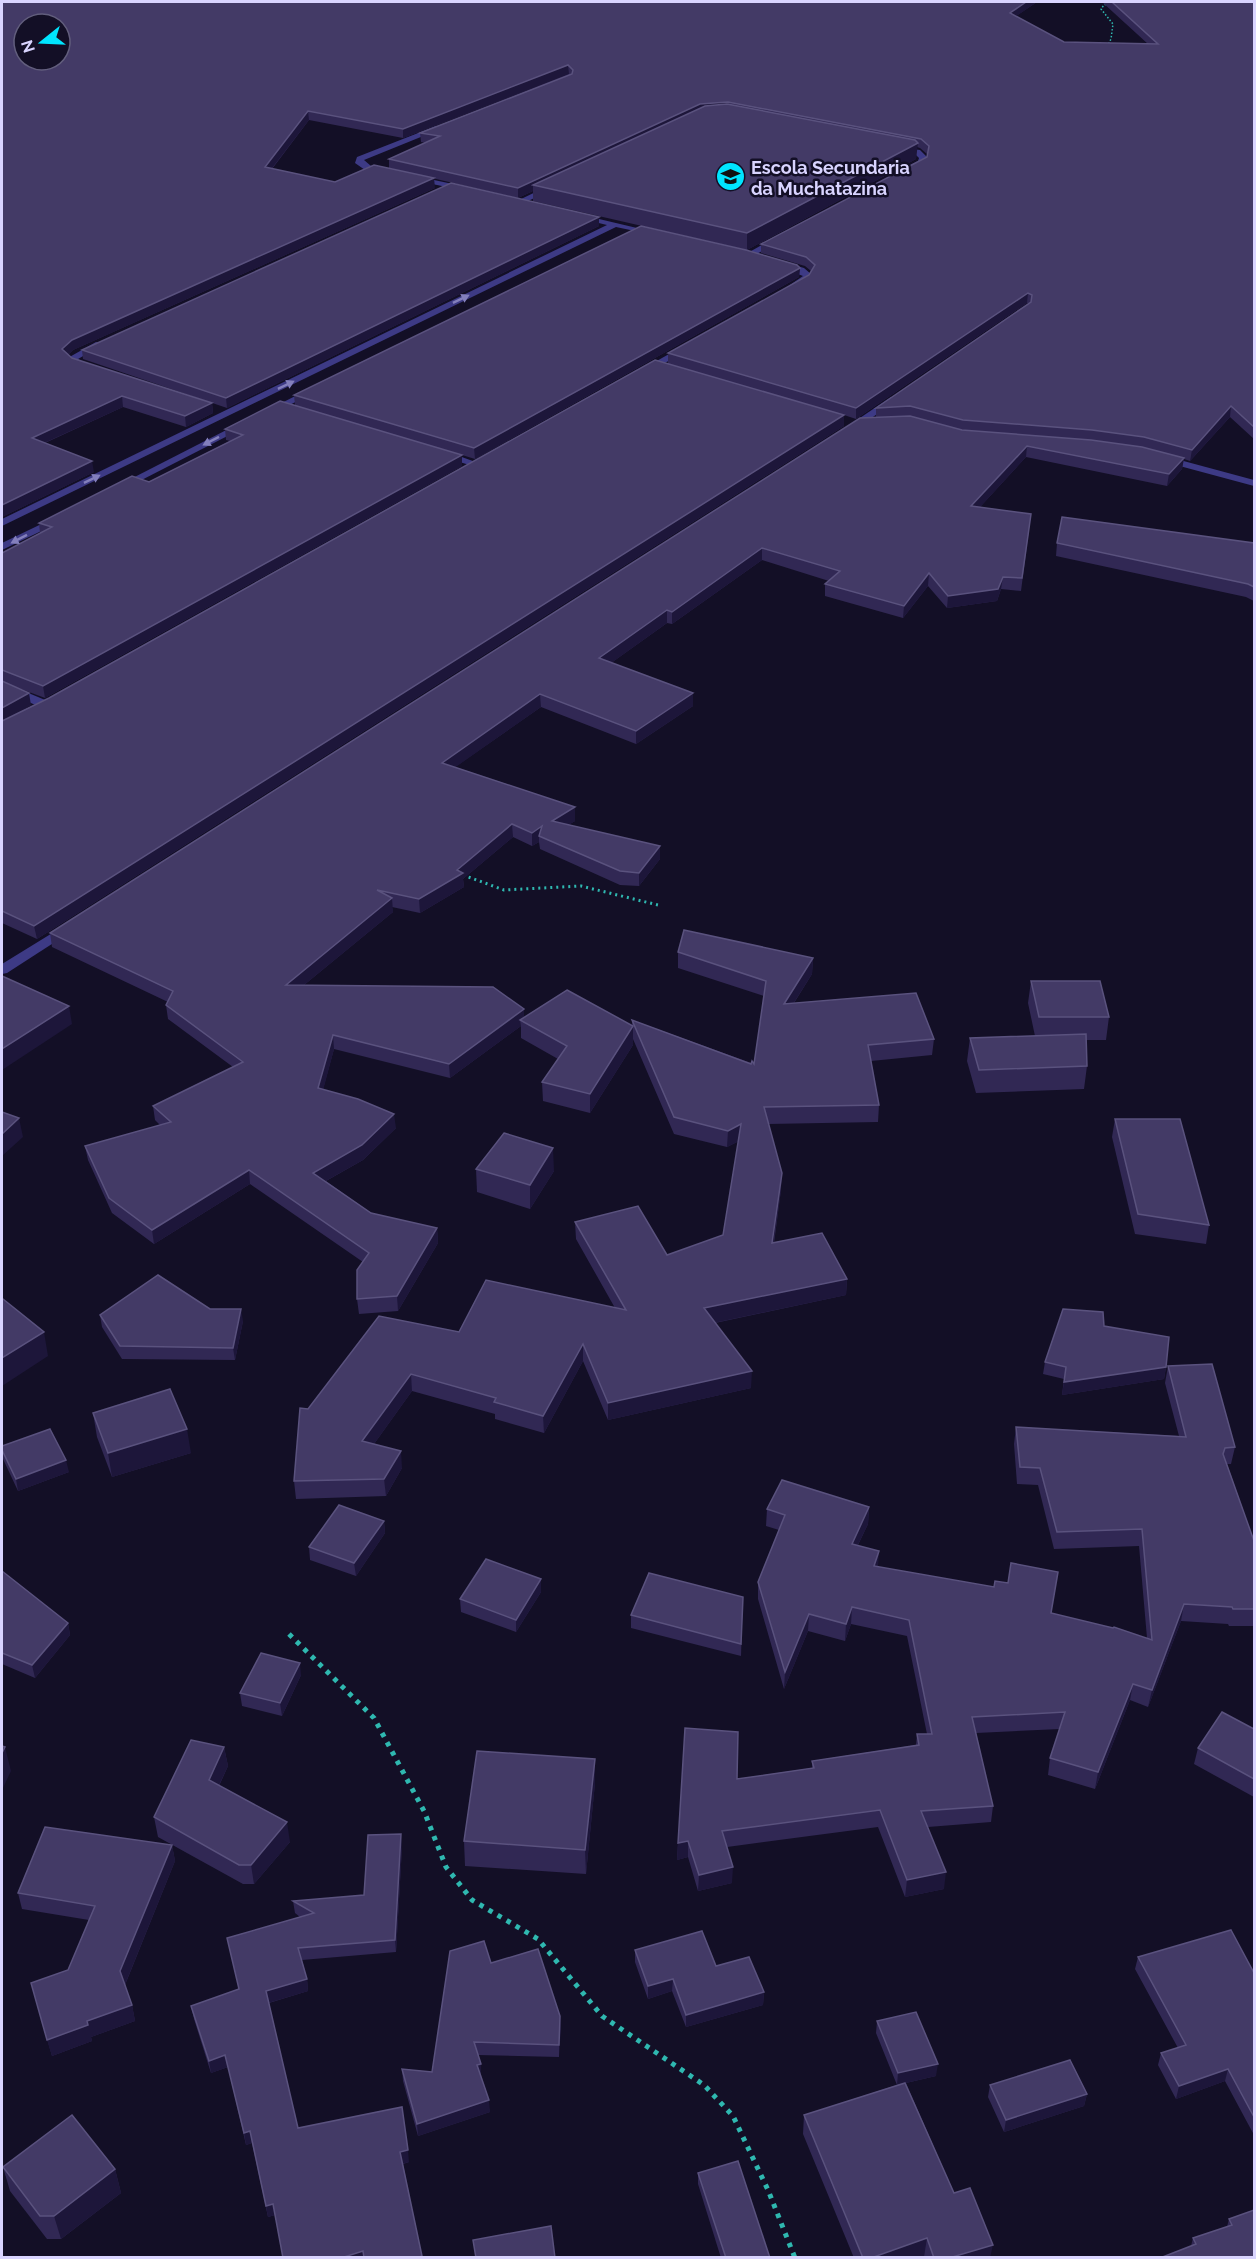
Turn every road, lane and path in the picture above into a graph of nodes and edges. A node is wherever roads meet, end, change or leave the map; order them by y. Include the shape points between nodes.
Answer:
1 (1113, 2) edge
2 (1107, 47) edge
3 (448, 124) edge
4 (894, 148) edge
5 (901, 173) edge
6 (399, 175) edge
7 (410, 177) edge
8 (564, 182) edge
9 (452, 186) junction
10 (441, 190) edge
11 (475, 191) edge
12 (510, 199) edge
13 (521, 201) junction
14 (533, 204) edge
15 (568, 213) edge
16 (615, 224) junction
17 (641, 230) junction
18 (789, 233) edge
19 (630, 235) edge
20 (662, 235) edge
21 (737, 252) edge
22 (748, 255) junction
23 (758, 258) edge
24 (769, 261) edge
25 (784, 292) edge
26 (415, 321) junction
27 (433, 326) edge
28 (109, 340) edge
29 (695, 342) edge
30 (98, 371) edge
31 (635, 376) edge
32 (324, 385) edge
33 (903, 392) edge
34 (257, 399) junction
35 (281, 406) junction
36 (217, 410) dead end
37 (293, 410) edge
38 (228, 413) junction
39 (262, 416) edge
40 (839, 419) edge
41 (878, 423) edge
42 (856, 424) junction
43 (837, 437) edge
44 (430, 450) edge
45 (1152, 456) edge
46 (476, 464) edge
47 (1254, 483) edge
48 (114, 490) edge
49 (54, 498) junction
50 (2, 523) edge
51 (2, 547) edge
52 (2, 686) edge
53 (28, 714) edge
54 (461, 874) edge
55 (658, 905) dead end
56 (80, 920) edge
57 (5, 964) edge
58 (289, 1634) dead end
59 (795, 2258) edge

1 - 2 path via 1101,9 1113,24
3 - 6 street via 360,159 359,163 368,168
4 - 5 street via 923,157 922,162
7 - 9 street
8 - 13 street
9 - 10 street
9 - 11 street
12 - 13 street
13 - 14 street
15 - 16 street
16 - 17 street
26 -> 16 street
17 - 19 street
17 - 20 street
18 - 22 street
21 - 22 street
22 - 23 street
24 - 25 street via 808,275
26 - 27 street
34 -> 26 street
28 - 30 street via 71,359
29 - 31 street via 660,366
32 - 35 street
33 - 42 street
34 - 35 street
34 - 38 street
35 - 37 street
35 - 39 street
36 - 38 street
38 -> 48 street via 252,420
49 -> 38 street
40 - 42 street
41 - 42 street
42 - 43 street
44 - 46 street
45 - 47 street
49 - 50 street
49 -> 51 street via 72,508
52 - 53 street via 51,702
54 - 55 path via 504,890 581,886
56 - 57 street
58 - 59 path via 374,1718 424,1811 446,1868 472,1900 538,1939 602,2016 704,2085 733,2116

